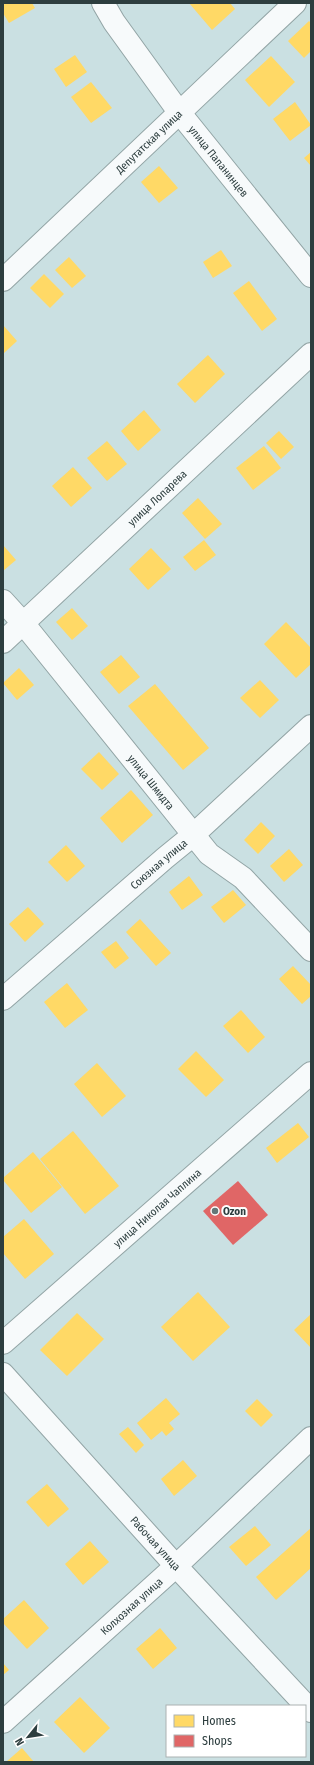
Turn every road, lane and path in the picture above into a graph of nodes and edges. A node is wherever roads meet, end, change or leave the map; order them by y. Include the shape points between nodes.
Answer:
1 (103, 3) edge
2 (295, 3) edge
3 (179, 112) junction
4 (311, 276) edge
5 (3, 280) edge
6 (311, 354) edge
7 (3, 601) edge
8 (23, 623) junction
9 (3, 642) edge
10 (311, 726) edge
11 (192, 836) junction
12 (311, 950) edge
13 (3, 999) edge
14 (311, 1073) edge
15 (3, 1342) edge
16 (3, 1374) edge
17 (311, 1438) edge
18 (176, 1566) junction
19 (305, 1705) edge
20 (3, 1722) edge

1 - 3 street, улица Папанинцев
2 - 3 street, Депутатская улица
3 - 4 street, улица Папанинцев
3 - 5 street, Депутатская улица
6 - 8 street, улица Лопарева
7 - 8 street, улица Шмидта
8 - 9 street, улица Лопарева
8 - 11 street, улица Шмидта
10 - 11 street, Союзная улица
11 - 12 street, улица Шмидта via 209,854 243,878
11 - 13 street, Союзная улица
14 - 15 street, улица Николая Чаплина
16 - 18 street, Рабочая улица
17 - 18 street, Колхозная улица
18 - 19 street, Рабочая улица
18 - 20 street, Колхозная улица

